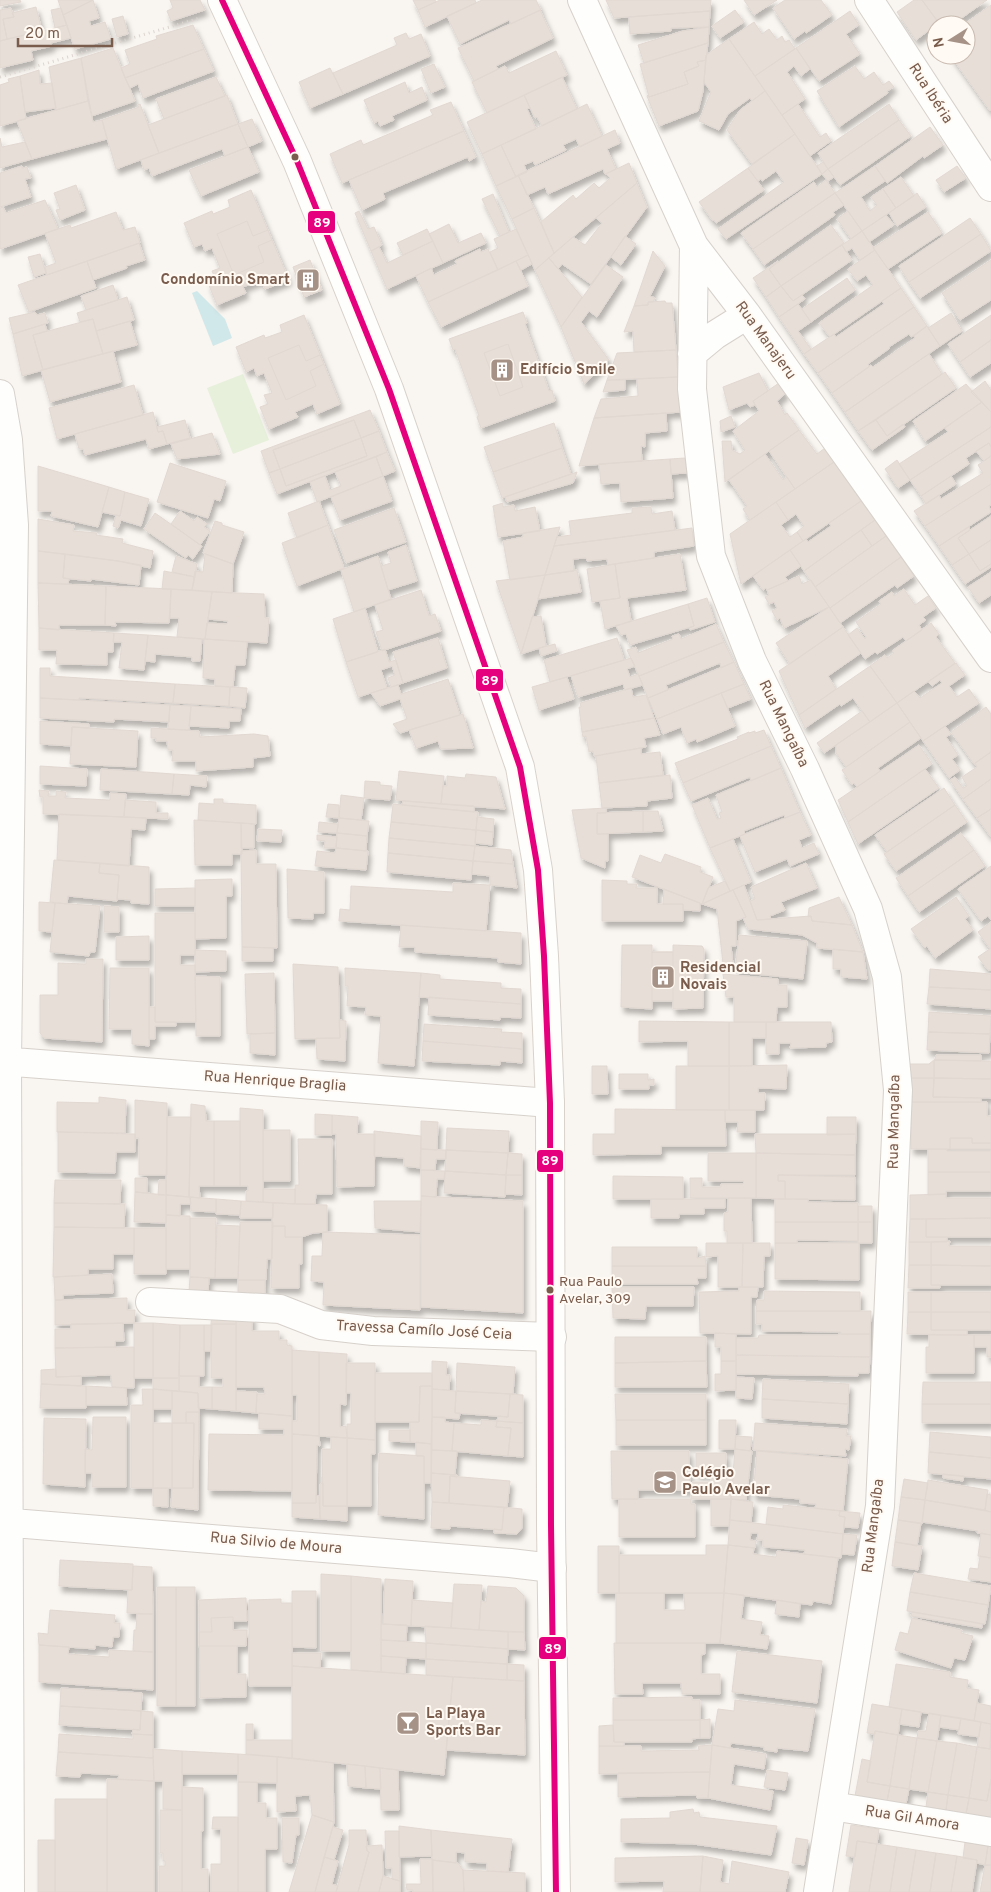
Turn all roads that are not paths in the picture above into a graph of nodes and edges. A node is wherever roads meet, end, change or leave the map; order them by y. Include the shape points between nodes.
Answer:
1 (582, 0) edge
2 (868, 0) edge
3 (224, 5) edge
4 (991, 187) edge
5 (694, 246) junction
6 (747, 315) junction
7 (692, 354) junction
8 (0, 394) edge
9 (7, 525) edge
10 (991, 658) edge
11 (4, 1061) edge
12 (550, 1103) junction
13 (150, 1302) dead end
14 (552, 1337) junction
15 (4, 1522) edge
16 (552, 1568) junction
17 (832, 1806) junction
18 (991, 1832) edge
19 (10, 1892) edge
20 (556, 1892) edge
21 (818, 1892) edge

1 - 5 street, Rua Manajeru
2 - 4 street, Rua Ibéria
3 - 12 street via 297,161 389,389 520,767 538,870
5 - 6 street, Rua Manajeru
5 - 7 street, Rua Mangaíba
6 - 7 street via 715,334
6 - 10 street, Rua Manajeru
7 - 17 street, Rua Mangaíba via 692,389 711,556 752,661 868,909 887,977 897,1081 880,1506
8 - 9 street via 8,440
9 - 11 street
11 - 12 street, Rua Henrique Braglia
11 - 15 street
12 - 14 street
13 - 14 street, Travessa Camílo José Ceia via 280,1309 321,1325 373,1331
14 - 16 street
15 - 16 street, Rua Silvio de Moura
15 - 19 street
16 - 20 street
17 - 18 street, Rua Gil Amora
17 - 21 street, Rua Mangaíba

